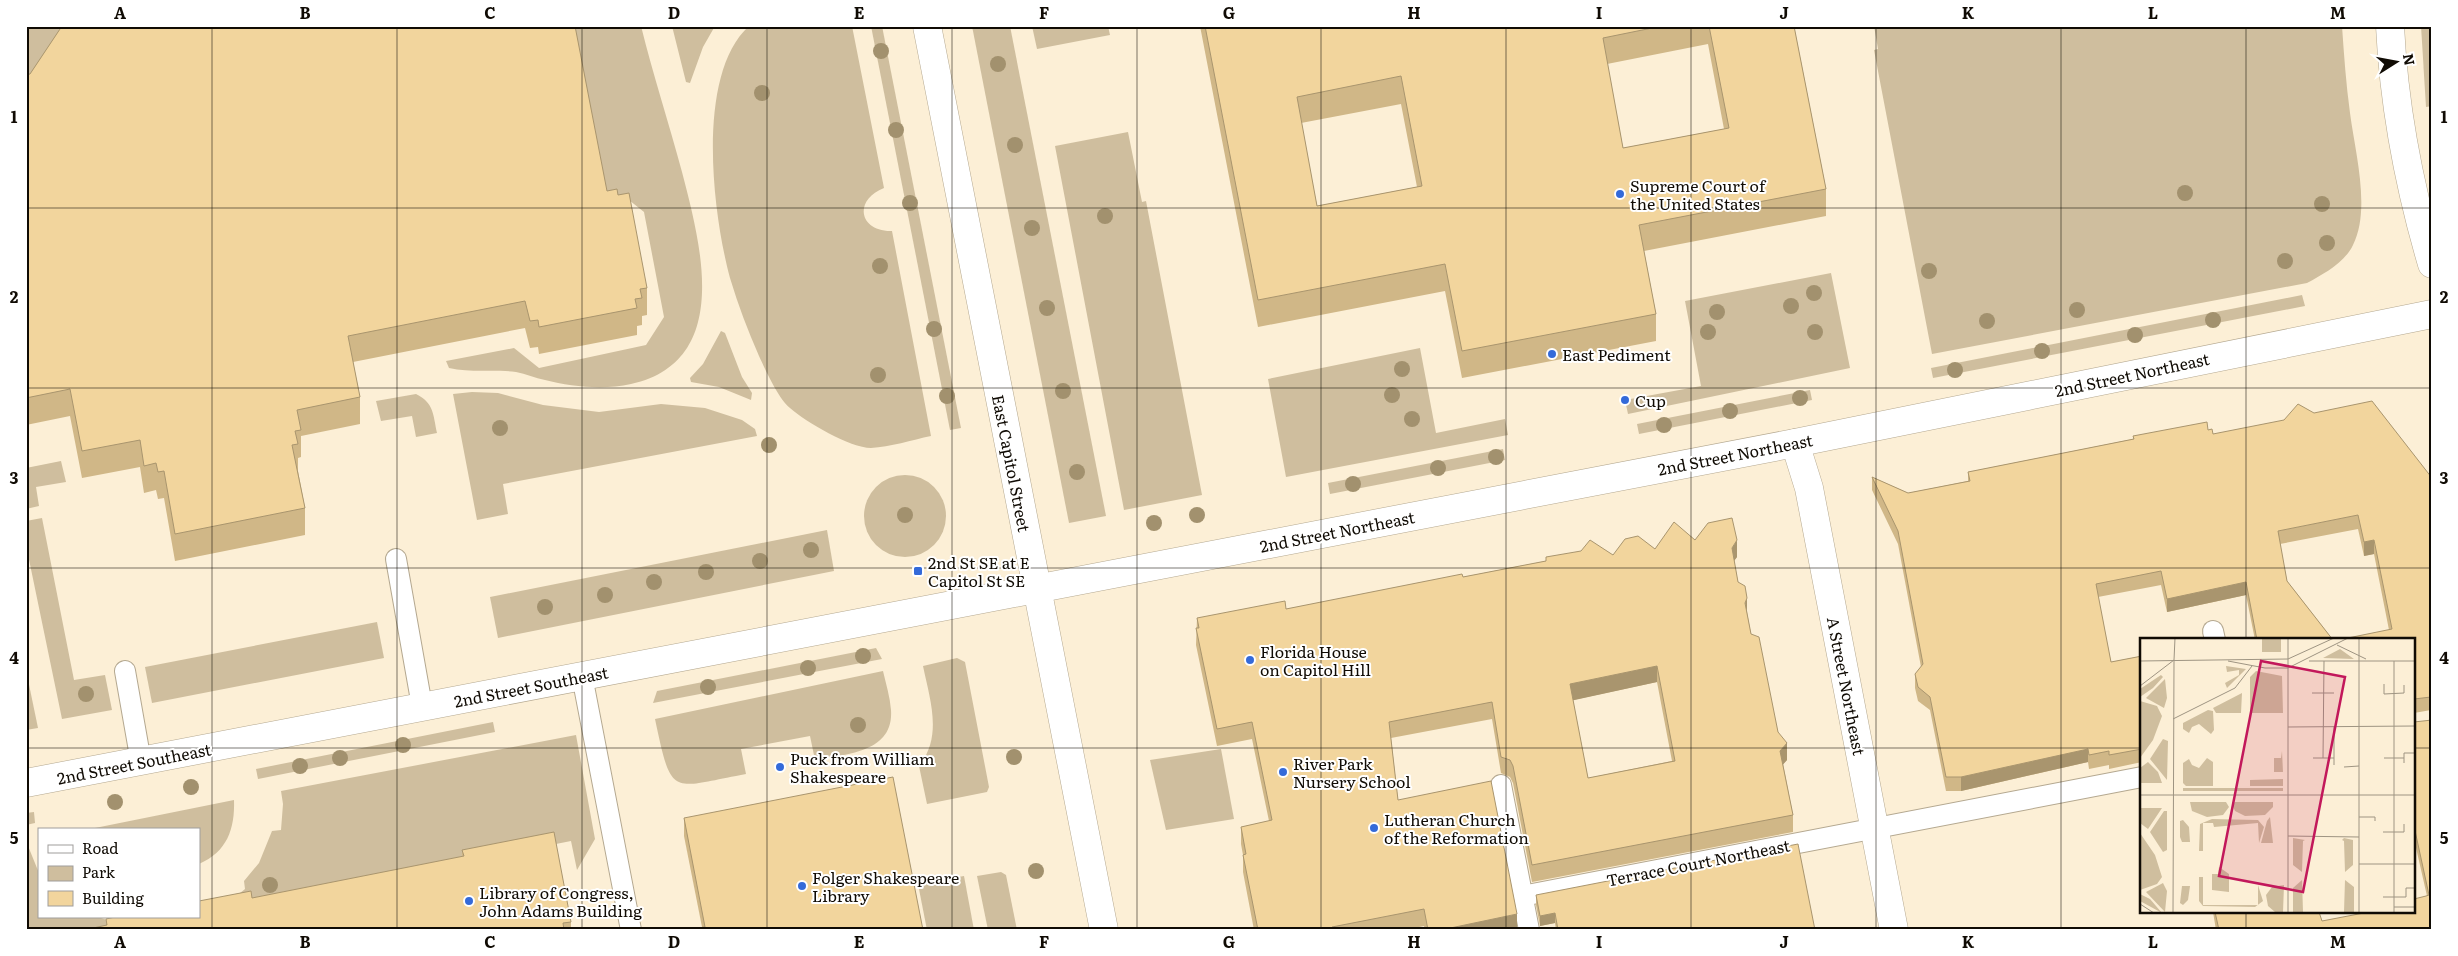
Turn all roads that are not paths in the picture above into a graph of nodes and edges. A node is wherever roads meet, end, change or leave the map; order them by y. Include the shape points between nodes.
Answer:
1 (927, 26) edge
2 (2390, 26) edge
3 (2432, 264) edge
4 (2432, 314) edge
5 (1795, 443) junction
6 (396, 558) dead end
7 (1037, 590) junction
8 (125, 671) dead end
9 (582, 676) junction
10 (422, 706) junction
11 (141, 762) junction
12 (2140, 777) edge
13 (26, 783) edge
14 (1500, 785) dead end
15 (1874, 829) junction
16 (1522, 896) junction
17 (631, 930) edge
18 (1104, 930) edge
19 (1529, 930) edge
20 (1894, 930) edge

1 - 7 street, East Capitol Street
2 - 3 street via 2396,110
4 - 5 street, 2nd Street Northeast
5 - 7 street, 2nd Street Northeast
5 - 15 street, A Street Northeast via 1809,488
6 - 10 lane
7 - 9 street, 2nd Street Southeast
7 - 18 street, East Capitol Street
8 - 11 lane
9 - 10 street, 2nd Street Southeast
9 - 17 lane
10 - 11 street, 2nd Street Southeast
11 - 13 street, 2nd Street Southeast
12 - 15 lane, Terrace Court Northeast
14 - 16 lane
15 - 16 lane, Terrace Court Northeast
15 - 20 street, A Street Northeast
16 - 19 lane

